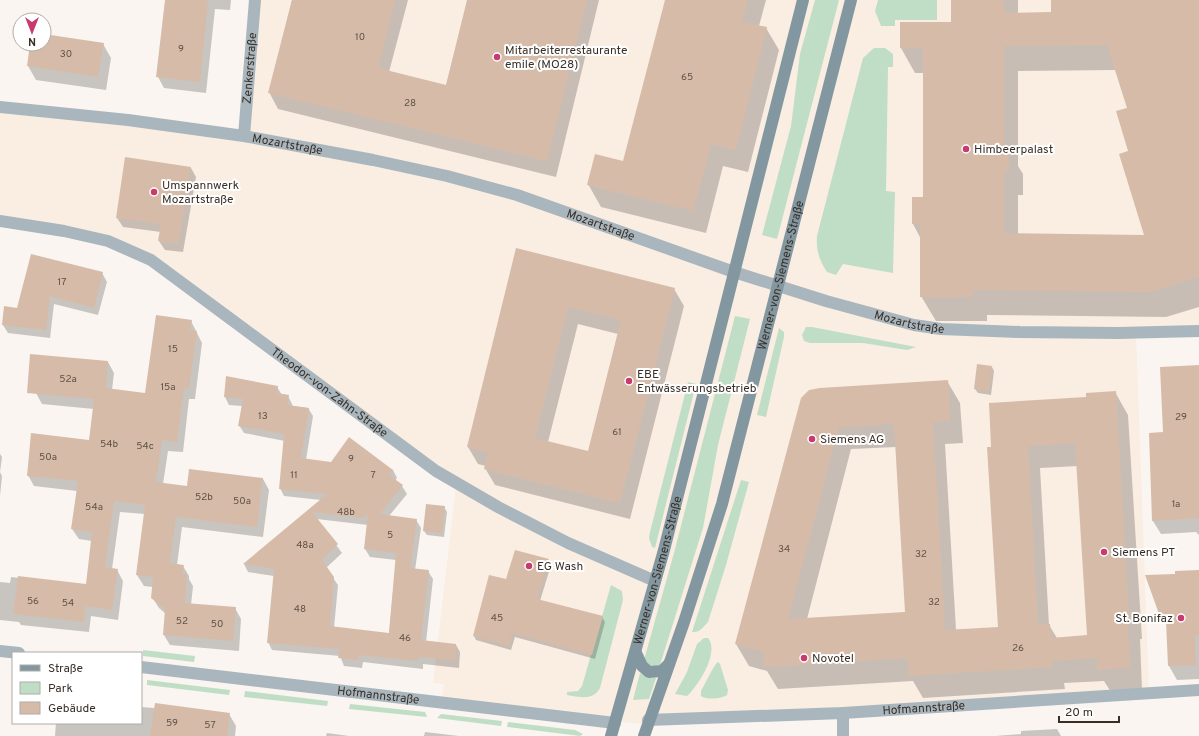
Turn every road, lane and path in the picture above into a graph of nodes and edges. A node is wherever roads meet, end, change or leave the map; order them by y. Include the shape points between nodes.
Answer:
1 (255, 0) edge
2 (803, 0) edge
3 (851, 0) edge
4 (0, 107) edge
5 (244, 136) junction
6 (0, 221) edge
7 (734, 272) junction
8 (779, 286) junction
9 (1199, 331) edge
10 (655, 581) junction
11 (0, 651) edge
12 (12, 652) edge
13 (636, 653) junction
14 (670, 664) junction
15 (142, 667) edge
16 (1199, 690) edge
17 (843, 713) junction
18 (648, 720) junction
19 (615, 723) junction
20 (611, 736) edge
21 (644, 736) edge
22 (843, 736) edge

1 - 5 street, Zenkerstraße
2 - 7 main road, Werner-von-Siemens-Straße
3 - 8 main road, Werner-von-Siemens-Straße
4 - 5 street, Mozartstraße via 128,120
5 - 7 street, Mozartstraße via 373,160 517,195
6 - 10 street, Theodor-von-Zahn-Straße via 108,241 151,260 436,471 568,543
7 - 8 street, Mozartstraße
7 - 10 main road, Werner-von-Siemens-Straße
8 - 9 street, Mozartstraße via 914,325 941,329 1118,333
8 - 14 main road, Werner-von-Siemens-Straße via 722,504
10 - 13 main road, Werner-von-Siemens-Straße
11 - 12 street
13 - 14 main road, Werner-von-Siemens-Straße via 642,666 649,672 662,671
13 - 19 main road, Werner-von-Siemens-Straße
14 - 18 main road, Werner-von-Siemens-Straße
15 - 19 street, Hofmannstraße
16 - 17 street, Hofmannstraße
17 - 18 street, Hofmannstraße
17 - 22 street
18 - 21 main road, Werner-von-Siemens-Straße
19 - 20 main road, Werner-von-Siemens-Straße

